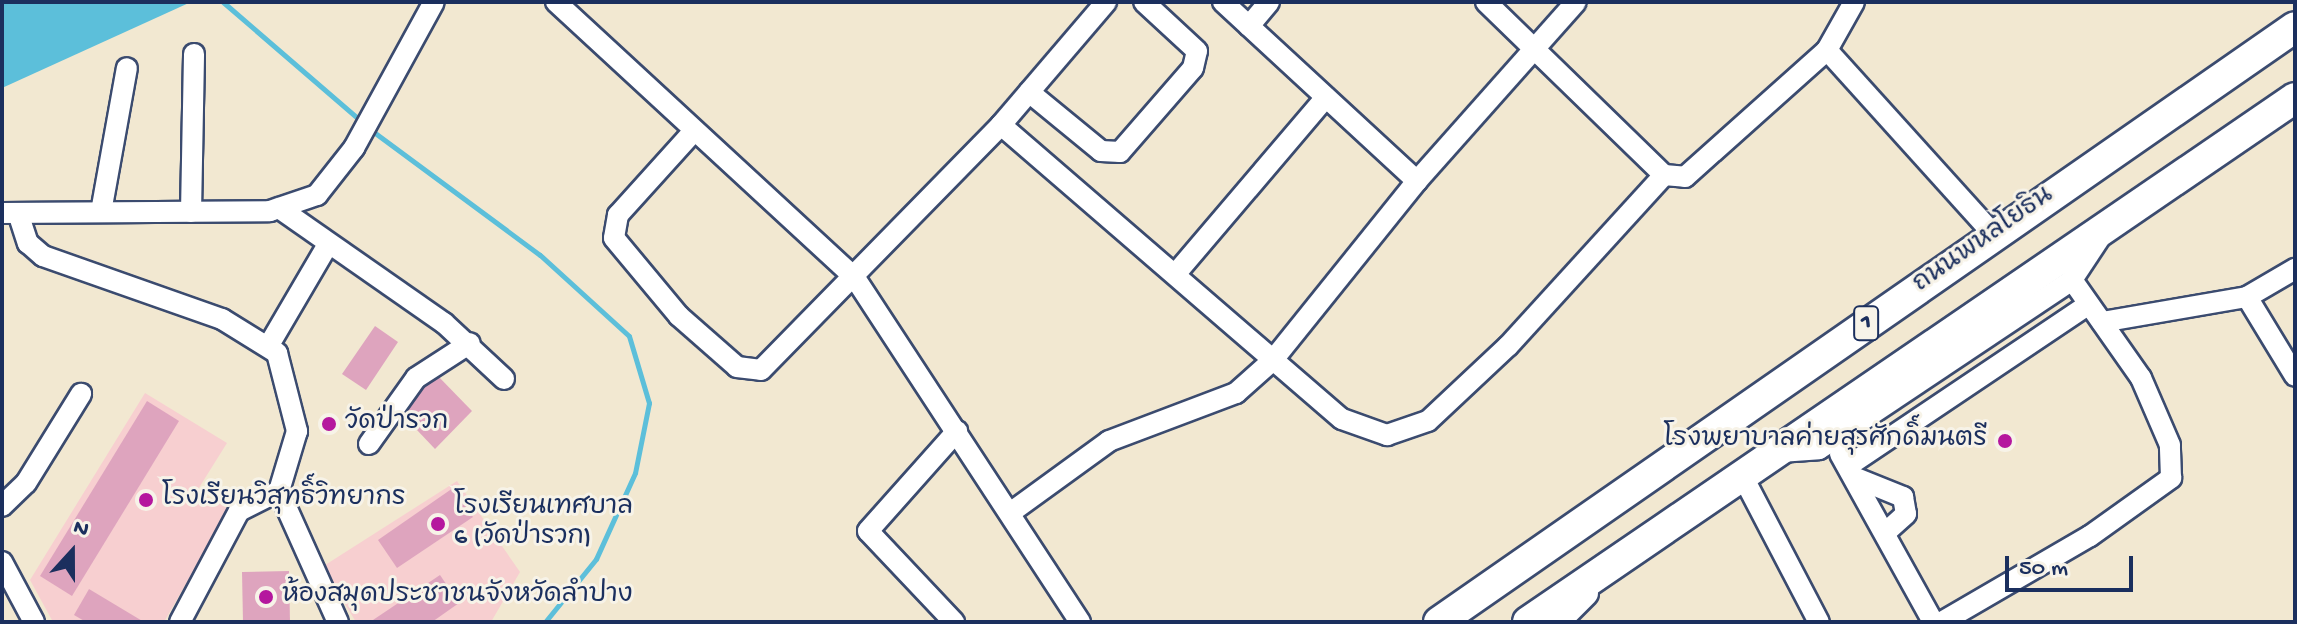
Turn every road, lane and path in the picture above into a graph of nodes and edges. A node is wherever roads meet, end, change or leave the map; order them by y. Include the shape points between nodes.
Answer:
1 (434, 2) edge
2 (556, 2) edge
3 (1106, 2) edge
4 (1144, 2) edge
5 (1223, 2) edge
6 (1269, 2) edge
7 (1486, 2) edge
8 (1576, 2) edge
9 (1854, 2) edge
10 (1249, 26) junction
11 (2295, 27) edge
12 (1538, 47) junction
13 (1827, 50) junction
14 (194, 54) dead end
15 (127, 68) dead end
16 (1029, 92) junction
17 (1326, 97) junction
18 (2295, 98) edge
19 (1001, 125) junction
20 (693, 132) junction
21 (1664, 175) junction
22 (1417, 181) junction
23 (279, 208) junction
24 (101, 212) junction
25 (191, 212) junction
26 (10, 213) edge
27 (2103, 232) junction
28 (1993, 234) junction
29 (327, 246) junction
30 (2295, 269) edge
31 (1178, 271) junction
32 (855, 278) junction
33 (2072, 280) junction
34 (2247, 297) junction
35 (2089, 304) junction
36 (2102, 322) junction
37 (470, 343) junction
38 (269, 345) junction
39 (1273, 360) junction
40 (2295, 376) edge
41 (504, 379) dead end
42 (81, 394) dead end
43 (957, 431) junction
44 (1831, 441) junction
45 (369, 444) dead end
46 (1780, 452) junction
47 (1852, 472) junction
48 (1742, 475) junction
49 (279, 491) junction
50 (2, 506) edge
51 (1010, 513) junction
52 (1886, 532) junction
53 (1625, 554) junction
54 (2, 562) edge
55 (1076, 621) edge
56 (34, 622) edge
57 (180, 622) edge
58 (338, 622) edge
59 (954, 622) edge
60 (1439, 622) edge
61 (1528, 622) edge
62 (1556, 622) edge
63 (1819, 622) edge
64 (1933, 622) edge
65 (1942, 622) edge

1 - 23 street via 354,148 317,195
2 - 20 street
3 - 16 street
4 - 16 street via 1197,51 1193,68 1120,152 1101,151
5 - 10 street
6 - 10 street
7 - 12 street
8 - 12 street
9 - 13 street
10 - 17 street
11 - 28 highway, ถนนพหลโยธิน / 1
12 - 21 street
12 - 22 street
13 - 21 street via 1685,177
13 - 28 street
14 - 25 street
15 - 24 street
16 - 19 street
17 - 22 street
17 - 31 street
18 - 27 highway, 1
19 - 31 street
19 - 32 street
20 - 32 street
20 - 32 street via 614,227 636,273 679,316 737,367 761,370
21 - 39 street via 1508,346 1428,421 1405,432 1366,433
22 - 39 street
23 - 25 street
23 - 29 street
24 - 25 street
24 - 26 street
26 - 38 street via 43,256 222,319
27 - 33 street
27 - 46 highway, 1
28 - 60 highway, ถนนพหลโยธิน / 1
29 - 37 street
29 - 38 street
30 - 34 street
31 - 39 street
32 - 43 street
33 - 35 street
33 - 44 street
34 - 36 street
34 - 40 street
35 - 36 street
35 - 47 street
36 - 65 street via 2147,391 2170,445 2171,478 2090,536
37 - 41 street
37 - 45 street via 396,398
38 - 49 street via 295,398 297,431
39 - 51 street via 1236,393 1109,441
42 - 50 street via 26,483
43 - 51 street
43 - 59 street via 868,531
44 - 46 street
44 - 47 street
46 - 48 highway, 1
47 - 52 street
47 - 52 street via 1903,497 1906,514
48 - 53 highway, 1
48 - 63 street
49 - 57 street via 239,511
49 - 58 street
51 - 55 street
52 - 64 street
53 - 61 highway, 1
53 - 62 main road, 1
54 - 56 street

